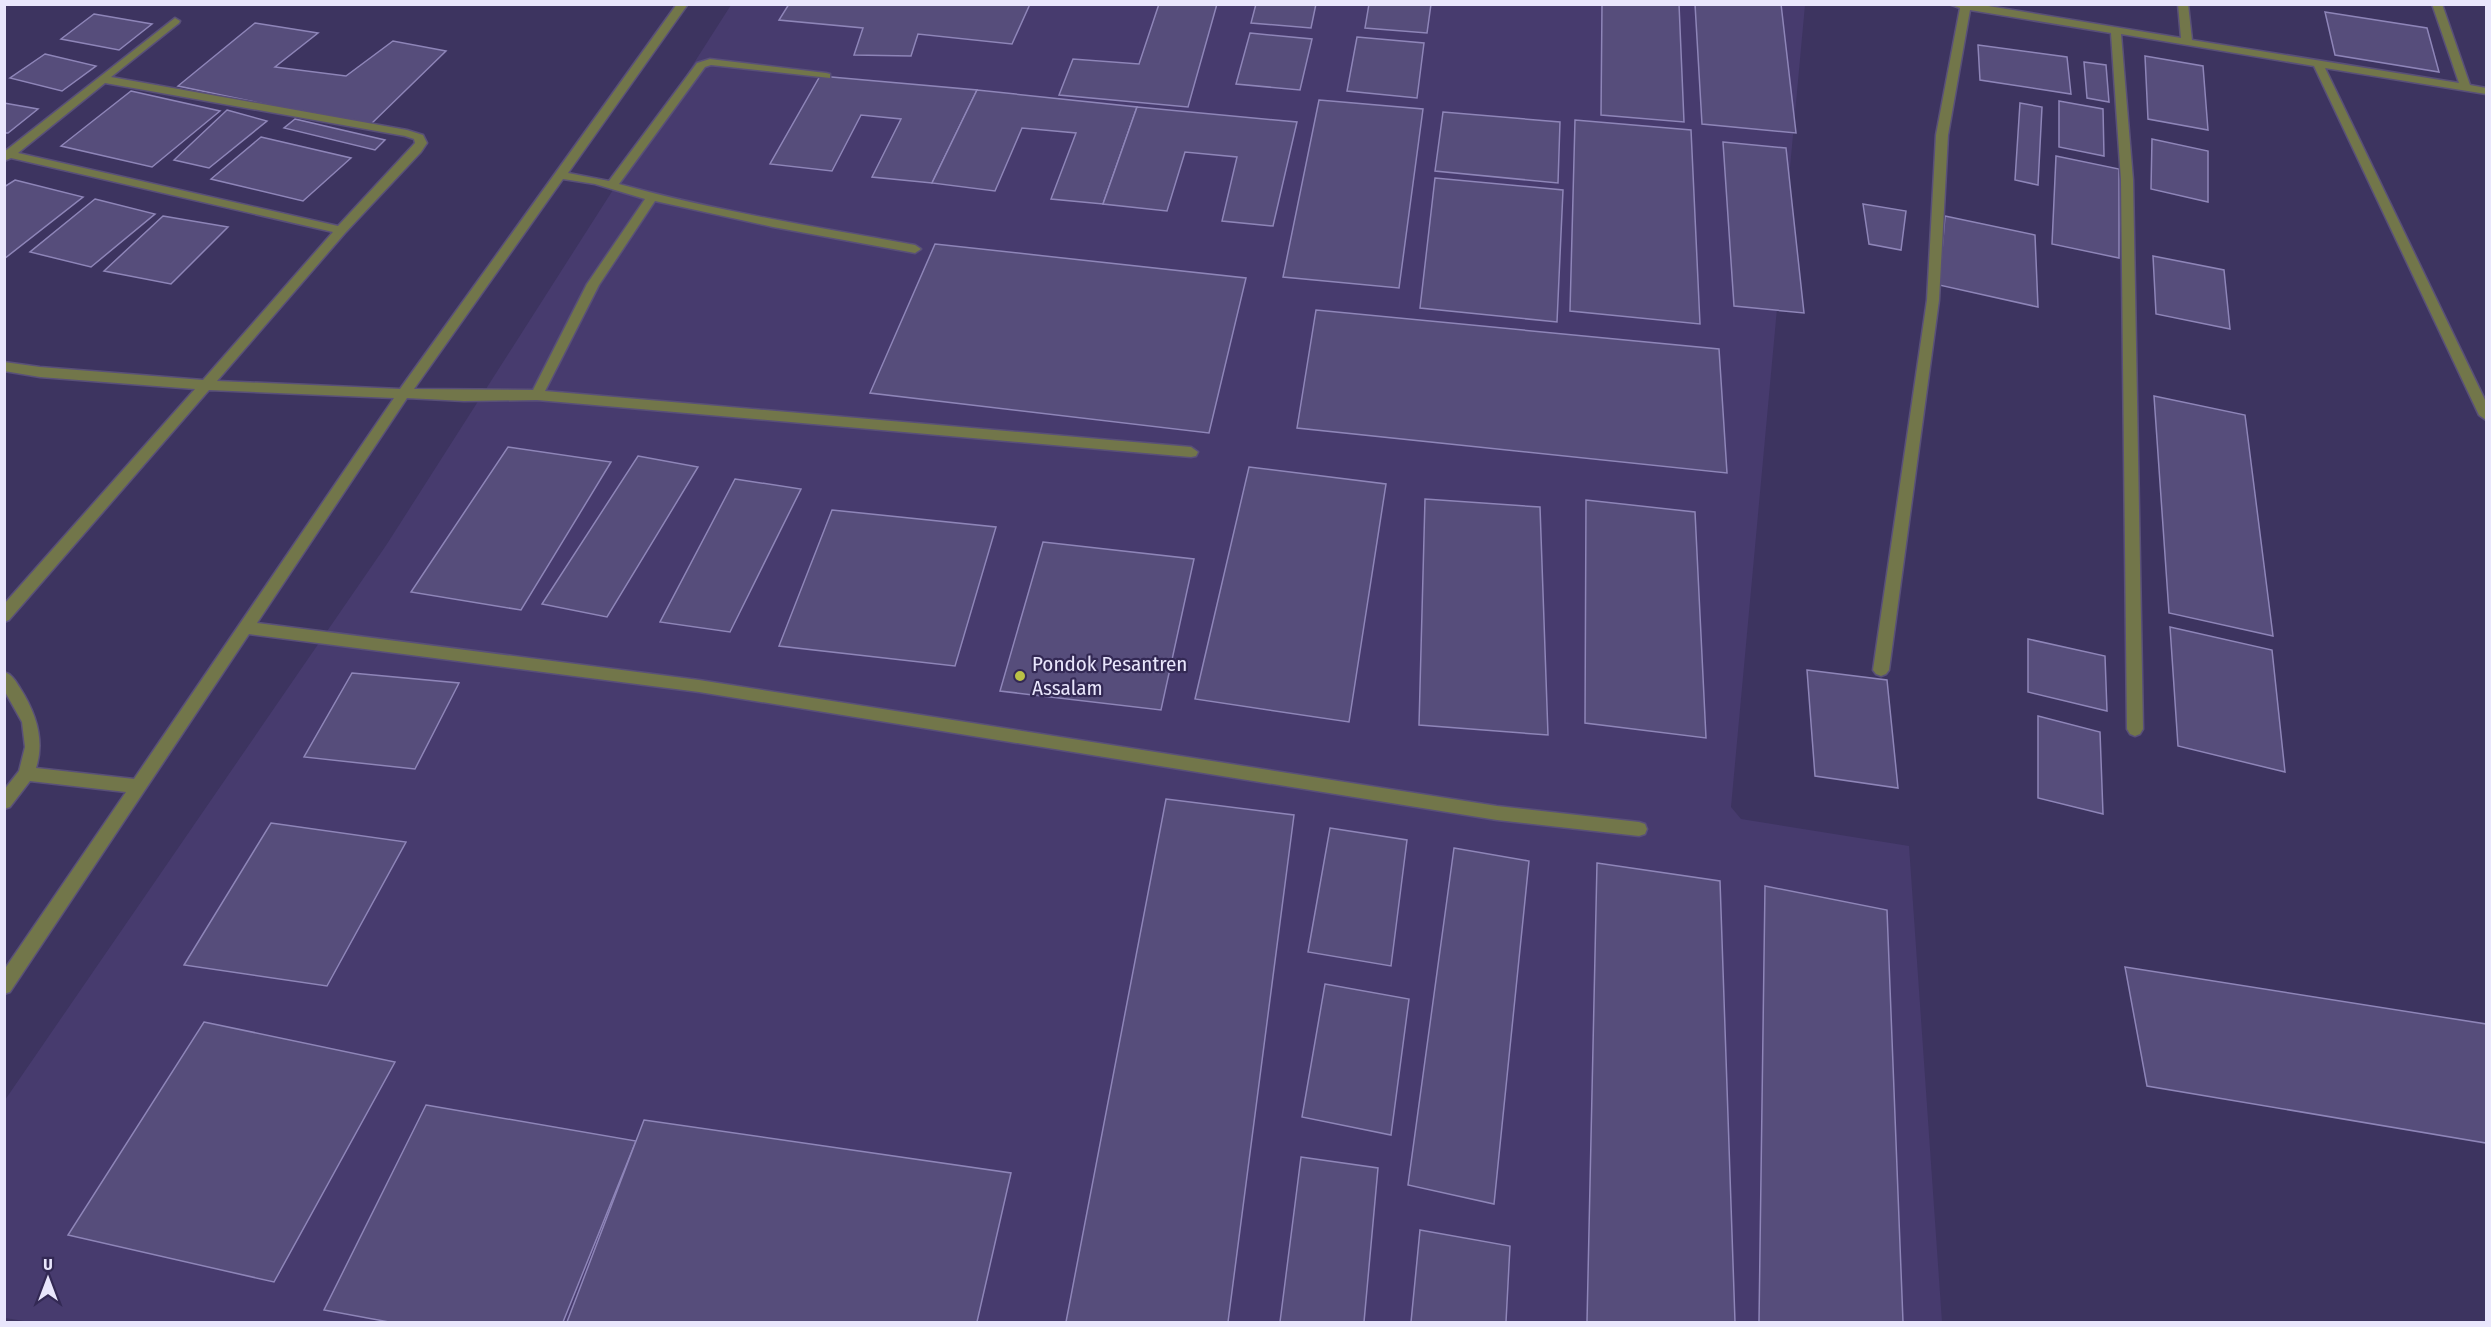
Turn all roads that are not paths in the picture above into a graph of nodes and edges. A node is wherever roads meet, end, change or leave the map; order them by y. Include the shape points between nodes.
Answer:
1 (683, 4) edge
2 (2183, 4) edge
3 (2437, 4) edge
4 (1962, 5) edge
5 (175, 21) dead end
6 (2116, 32) junction
7 (2187, 43) junction
8 (2318, 64) junction
9 (826, 76) dead end
10 (103, 79) junction
11 (2466, 88) junction
12 (2487, 91) edge
13 (7, 156) edge
14 (560, 175) junction
15 (612, 185) junction
16 (652, 198) junction
17 (341, 230) junction
18 (915, 249) dead end
19 (4, 366) edge
20 (206, 385) junction
21 (404, 393) junction
22 (537, 395) junction
23 (2487, 415) edge
24 (1191, 452) dead end
25 (4, 616) edge
26 (248, 628) junction
27 (1881, 670) dead end
28 (4, 678) edge
29 (2135, 729) dead end
30 (26, 774) junction
31 (140, 787) junction
32 (4, 802) edge
33 (1640, 830) dead end
34 (4, 986) edge

1 - 14 street
2 - 7 street
3 - 11 street
4 - 6 street
4 - 27 street via 1942,135 1933,300
5 - 10 street
6 - 7 street
6 - 29 street via 2127,180
7 - 8 street
8 - 11 street
8 - 23 street
9 - 15 street via 701,65
10 - 13 street
10 - 17 street via 419,137 417,150
11 - 12 street
13 - 17 street
14 - 15 street
14 - 21 street
15 - 16 street
16 - 18 street
16 - 22 street via 593,284
17 - 20 street
19 - 20 street
20 - 21 street
20 - 25 street
21 - 22 street
21 - 26 street
22 - 24 street
26 - 31 street
26 - 33 street via 699,686 1497,813
28 - 30 street via 20,697 32,729 34,752
30 - 31 street
30 - 32 street
31 - 34 street

